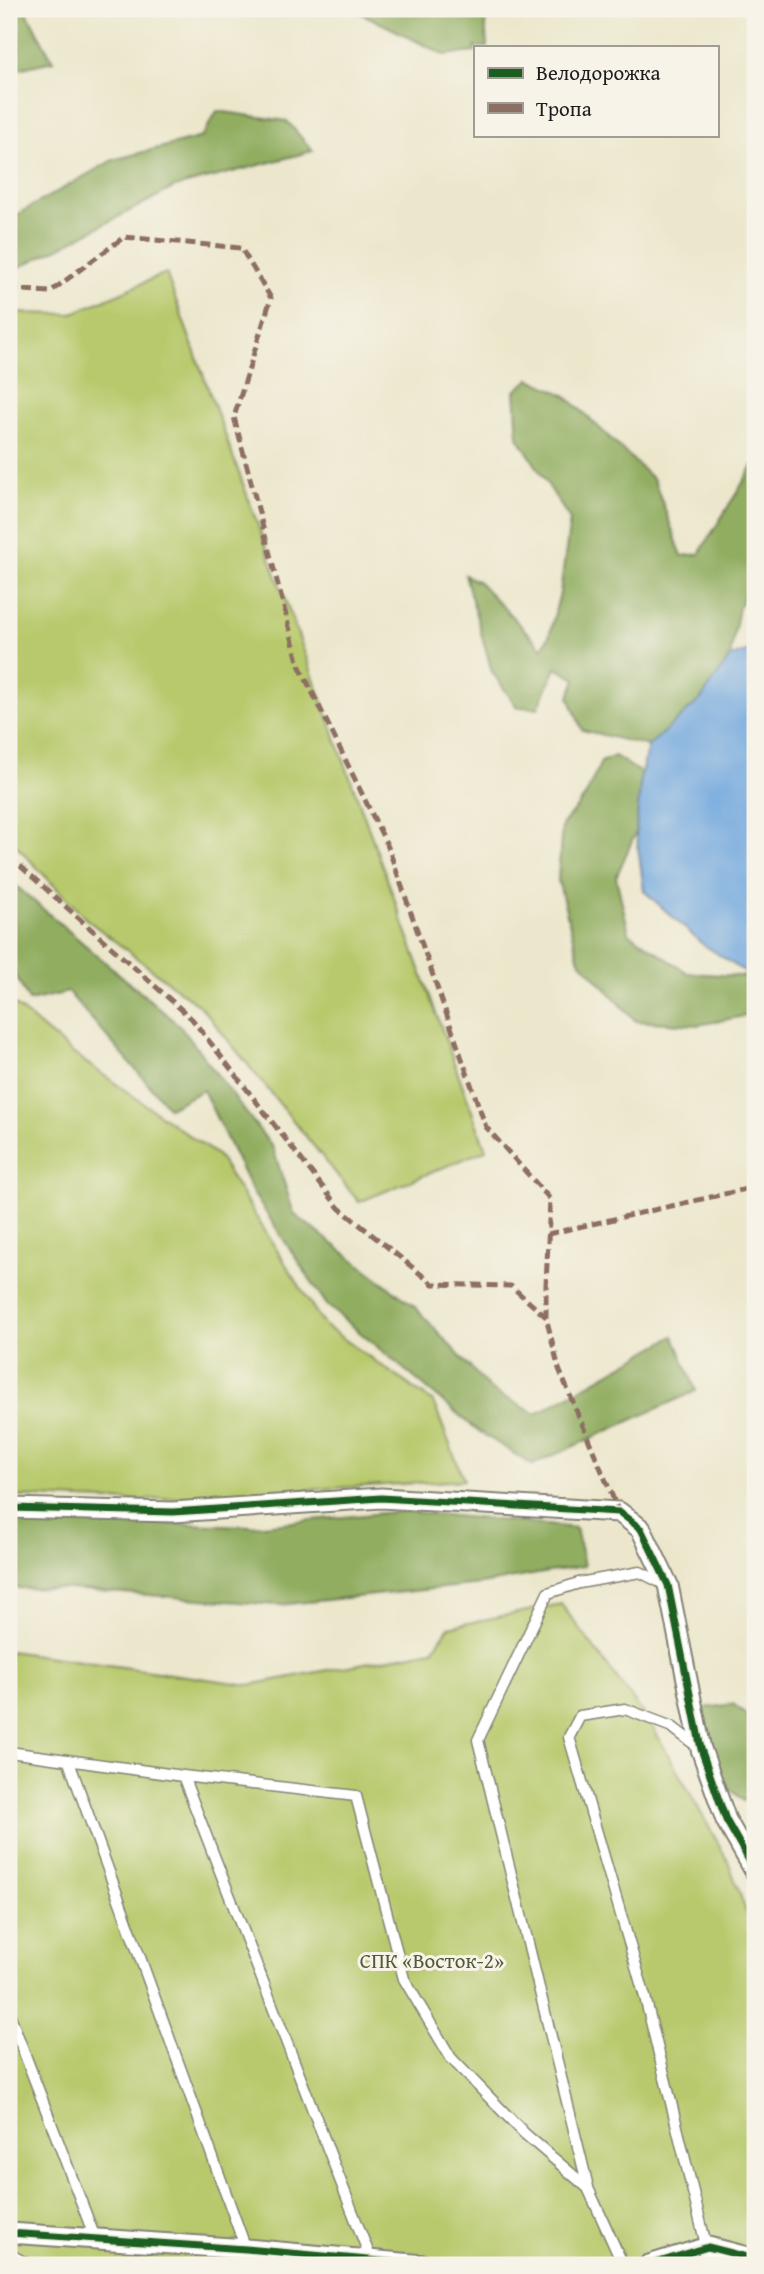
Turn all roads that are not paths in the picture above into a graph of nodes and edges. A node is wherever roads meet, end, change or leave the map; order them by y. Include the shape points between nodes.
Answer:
1 (9, 1508) edge
2 (668, 1586) junction
3 (701, 1749) junction
4 (9, 1752) edge
5 (69, 1762) junction
6 (183, 1776) junction
7 (755, 1871) edge
8 (9, 2013) edge
9 (588, 2188) junction
10 (9, 2233) edge
11 (95, 2239) junction
12 (246, 2249) junction
13 (9, 2254) edge
14 (710, 2256) edge
15 (755, 2259) edge
16 (372, 2262) edge
17 (29, 2265) edge
18 (424, 2265) edge
19 (623, 2265) edge
20 (649, 2265) edge

1 - 2 street via 173,1512 381,1498 620,1512 641,1529
2 - 3 street
2 - 9 lane via 640,1572 548,1593 478,1740
3 - 7 street via 726,1821
3 - 14 lane via 672,1727 625,1709 580,1716 569,1737 645,1997
4 - 5 lane
5 - 6 lane
5 - 12 lane
6 - 9 lane via 356,1796 404,1979 451,2058 525,2134
6 - 16 lane
8 - 11 lane
9 - 19 lane
10 - 11 street
11 - 12 street
12 - 16 street
13 - 17 lane
14 - 15 street
14 - 20 street
16 - 18 street

